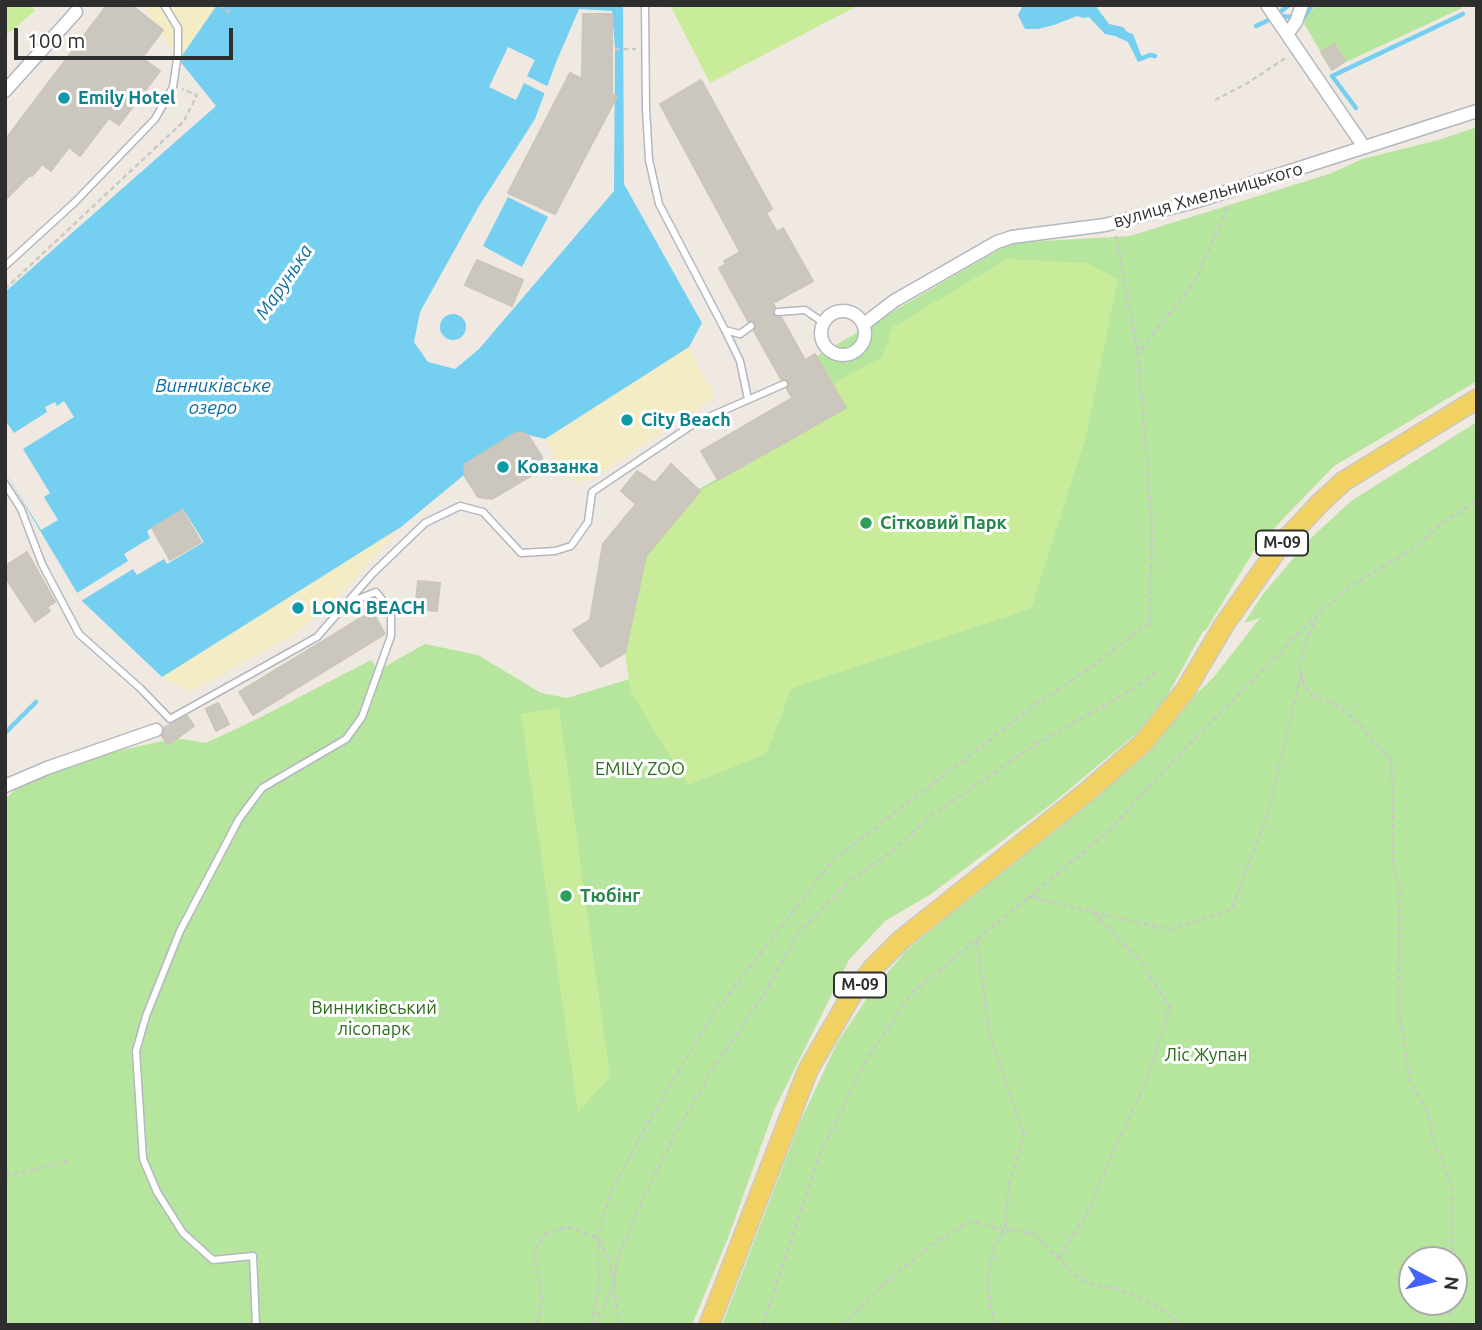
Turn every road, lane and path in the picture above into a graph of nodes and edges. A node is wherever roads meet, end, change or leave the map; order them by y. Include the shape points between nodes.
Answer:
1 (164, 5) edge
2 (219, 5) edge
3 (645, 5) edge
4 (1267, 5) edge
5 (1302, 5) edge
6 (76, 12) dead end
7 (233, 15) dead end
8 (1288, 33) junction
9 (615, 49) dead end
10 (646, 49) junction
11 (1300, 50) junction
12 (173, 88) junction
13 (5, 91) edge
14 (1215, 100) dead end
15 (1477, 111) edge
16 (1364, 147) junction
17 (1236, 189) junction
18 (1113, 223) junction
19 (5, 266) edge
20 (5, 289) edge
21 (778, 312) dead end
22 (824, 323) junction
23 (864, 324) junction
24 (751, 326) dead end
25 (725, 330) junction
26 (1138, 353) junction
27 (784, 384) dead end
28 (1477, 399) edge
29 (748, 400) junction
30 (5, 484) edge
31 (1477, 501) edge
32 (346, 603) junction
33 (1317, 615) junction
34 (1156, 672) dead end
35 (1302, 673) junction
36 (170, 719) junction
37 (156, 730) joint
38 (5, 786) edge
39 (1028, 896) junction
40 (1093, 912) junction
41 (977, 940) junction
42 (67, 1161) dead end
43 (7, 1175) edge
44 (5, 1182) edge
45 (1005, 1230) junction
46 (598, 1238) junction
47 (1452, 1246) edge
48 (1059, 1258) junction
49 (614, 1284) junction
50 (256, 1325) edge
51 (537, 1325) edge
52 (593, 1325) edge
53 (620, 1325) edge
54 (709, 1325) edge
55 (763, 1325) edge
56 (843, 1325) edge
57 (996, 1325) edge
58 (1181, 1325) edge

1 - 12 lane via 178,27
2 - 7 path
3 - 10 lane
4 - 8 street
5 - 8 street
6 - 13 street
8 - 11 street
9 - 10 path
10 - 25 lane via 654,190
11 - 14 path
11 - 16 street
12 - 19 lane via 155,119
12 - 20 path via 197,95 184,121
15 - 16 street, вулиця Хмельницького
16 - 17 street, вулиця Хмельницького
17 - 18 street, вулиця Хмельницького
17 - 26 path via 1195,281
18 - 23 street, вулиця Хмельницького via 997,242 894,301
18 - 26 path
21 - 22 lane via 804,310
22 - 23 street via 833,313 846,311
22 - 23 street, вулиця Хмельницького via 824,343 840,354 859,348
24 - 25 lane via 740,334
25 - 29 lane via 740,361
26 - 46 path via 1152,525 1150,622 832,860 709,1020 610,1195
27 - 29 lane
28 - 54 main road, М-09 via 1344,481 1320,503 1279,547 1185,691 1143,743 874,967 851,996 808,1070
29 - 32 lane via 695,424 592,492 588,522 571,546 521,553 482,512 460,506 425,523
30 - 36 lane via 79,634
31 - 33 path via 1416,547 1352,585
32 - 36 lane via 317,637
32 - 50 lane via 376,592 391,611 391,636 362,717 346,738 262,788 239,819 180,931 136,1051 143,1159 157,1192 183,1233 213,1260 253,1256
33 - 35 path via 1303,649
33 - 39 path via 1108,832
34 - 49 path via 1030,748 931,816 894,850 847,883 797,935 678,1129 617,1259
35 - 40 path via 1267,816 1231,910 1169,929
35 - 47 path via 1311,695 1336,705 1359,723 1391,759 1392,862 1400,891 1398,1008 1410,1082 1428,1112 1433,1140 1452,1188
36 - 37 lane
37 - 38 street
39 - 40 path
39 - 41 path
40 - 48 path via 1140,961 1170,1007 1146,1084 1087,1213
41 - 45 path via 990,1037 1024,1135 1009,1185
41 - 55 path via 911,994 868,1057 819,1155
42 - 43 path
43 - 44 path
45 - 48 path via 1033,1233
45 - 56 path via 970,1221 890,1278
45 - 57 path via 995,1244 988,1274
46 - 49 path
46 - 51 path via 568,1227 545,1234 534,1253 542,1295
46 - 52 path via 599,1284
48 - 58 path via 1076,1276 1095,1286 1127,1292 1157,1306
49 - 52 path
49 - 53 path

